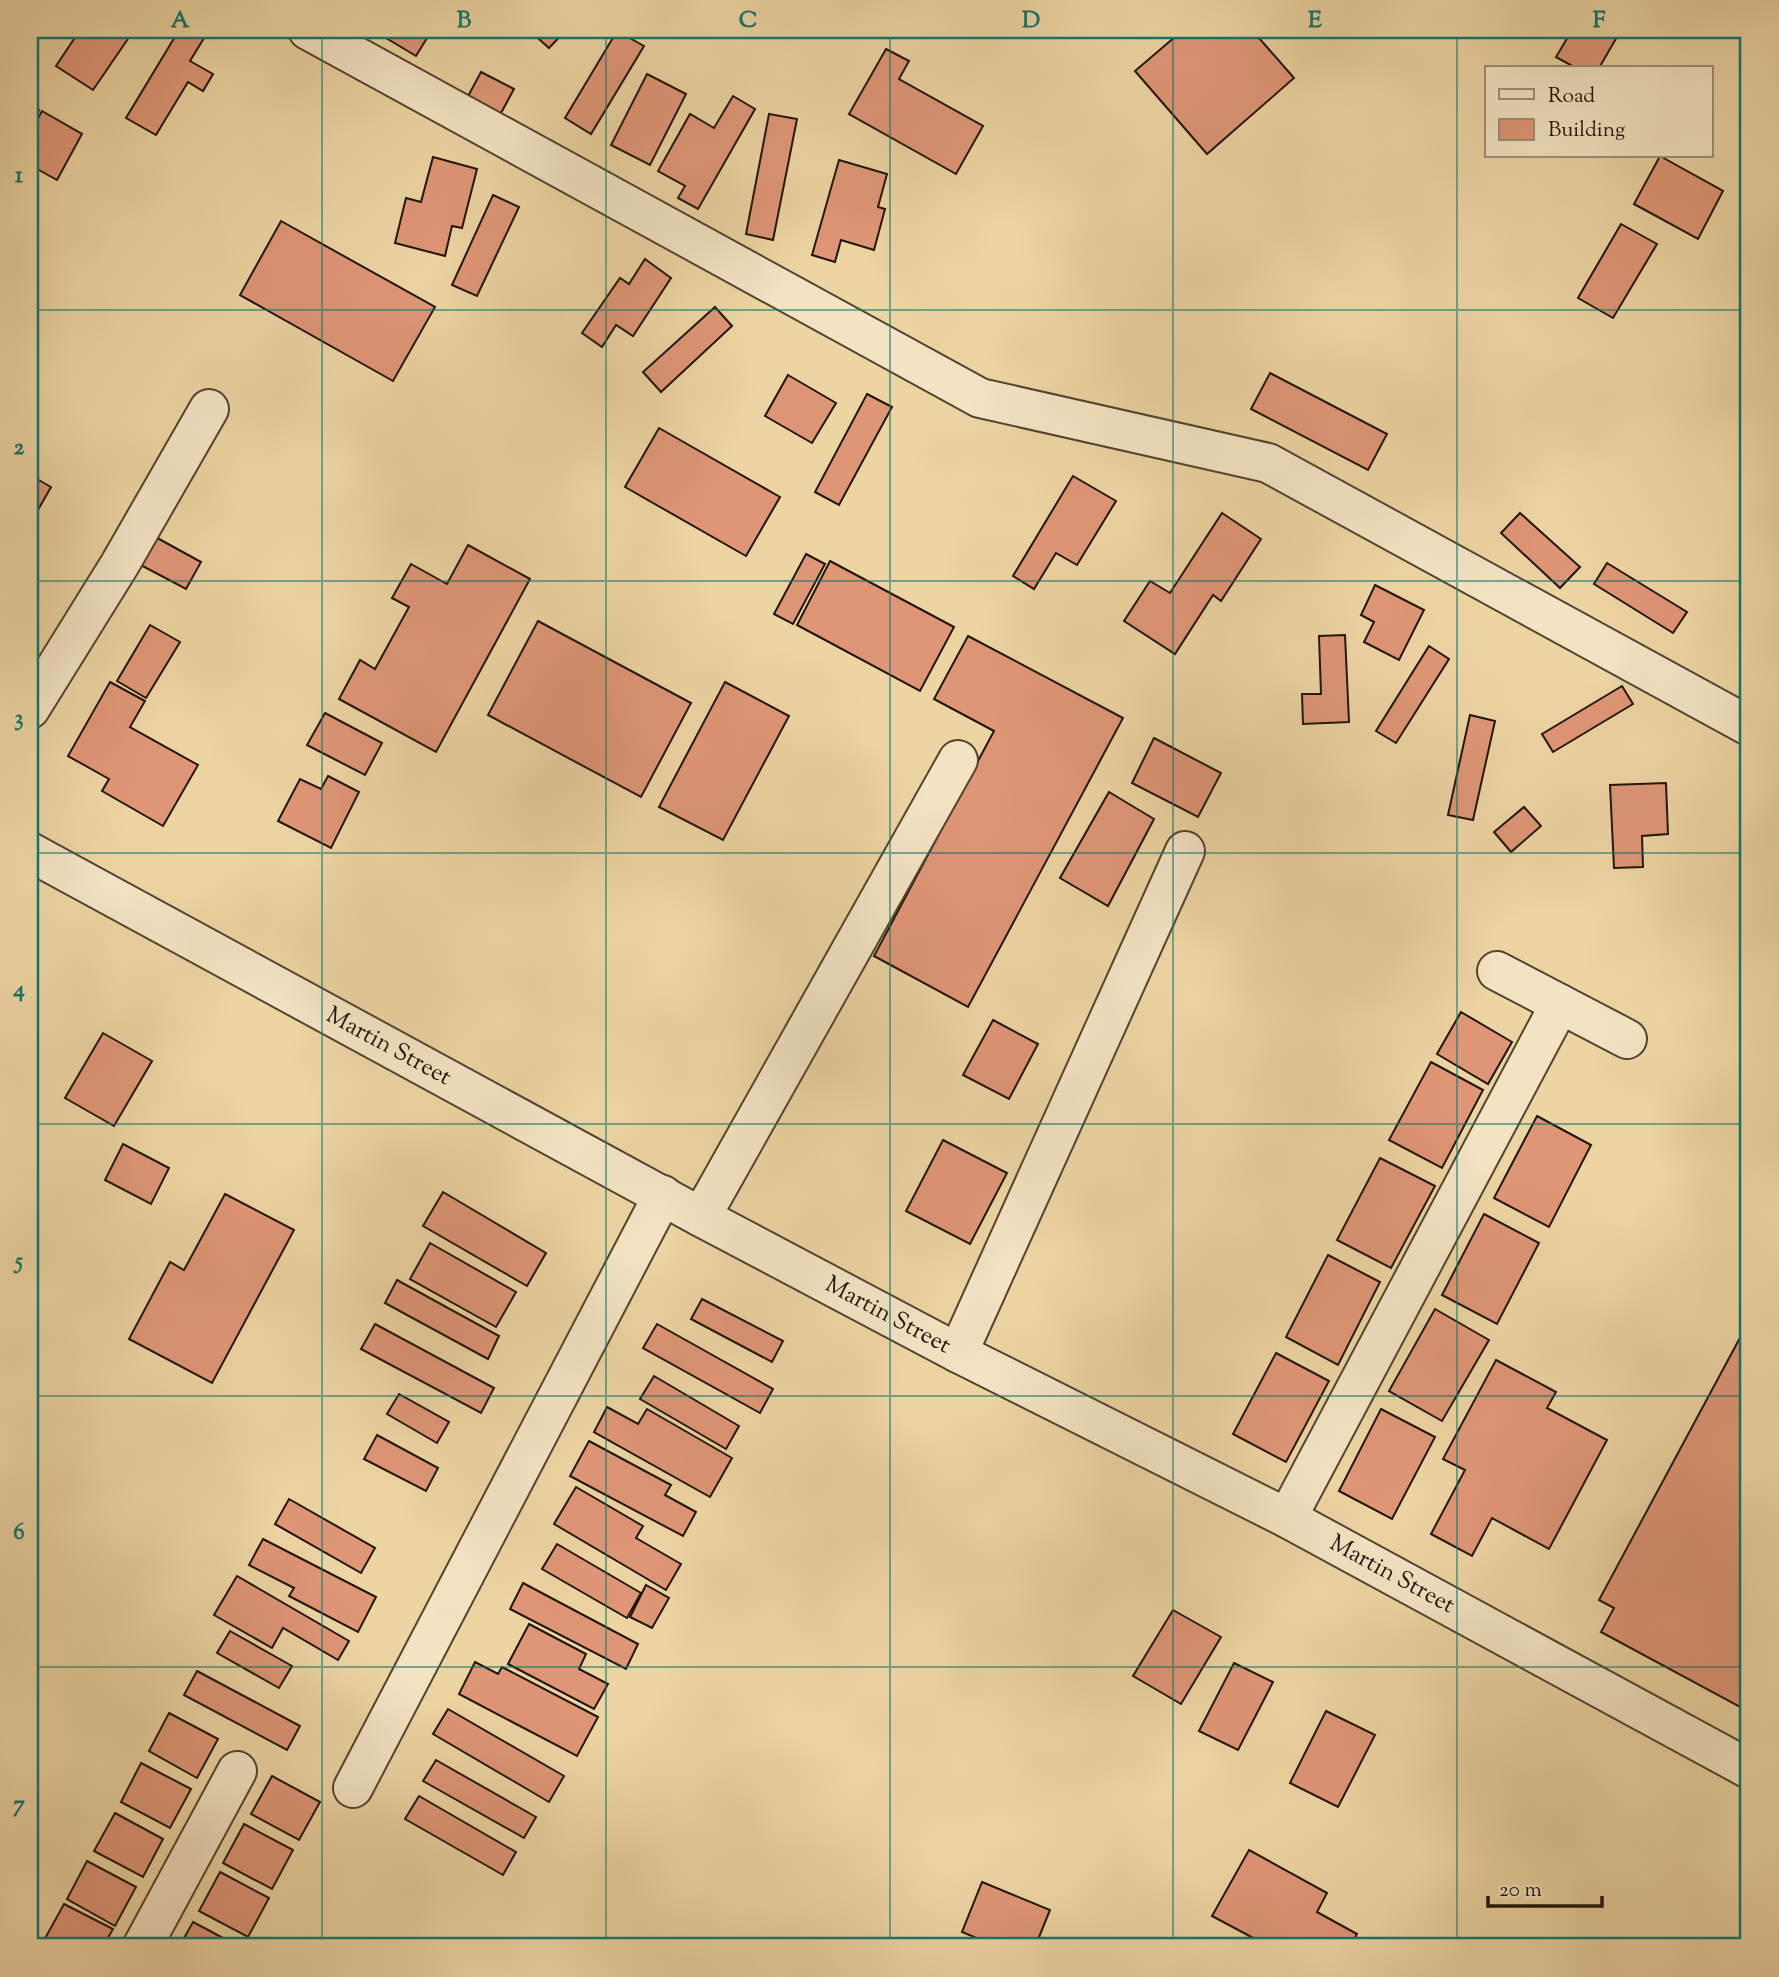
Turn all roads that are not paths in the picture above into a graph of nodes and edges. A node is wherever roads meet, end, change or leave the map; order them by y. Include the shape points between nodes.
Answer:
1 (308, 30) edge
2 (209, 409) dead end
3 (30, 709) edge
4 (1749, 726) edge
5 (958, 760) dead end
6 (1185, 850) dead end
7 (30, 852) edge
8 (1497, 971) dead end
9 (1560, 1004) junction
10 (1627, 1039) dead end
11 (663, 1195) junction
12 (701, 1217) junction
13 (958, 1353) junction
14 (1287, 1518) junction
15 (1749, 1769) edge
16 (237, 1770) dead end
17 (353, 1788) dead end
18 (142, 1947) edge

1 - 4 street via 980,398 1268,463
2 - 3 street
5 - 12 street
6 - 13 street
7 - 11 street, Martin Street
8 - 9 street
9 - 10 street
9 - 14 street
11 - 12 street, Martin Street
11 - 17 street
12 - 13 street, Martin Street
13 - 14 street, Martin Street
14 - 15 street, Martin Street
16 - 18 street

